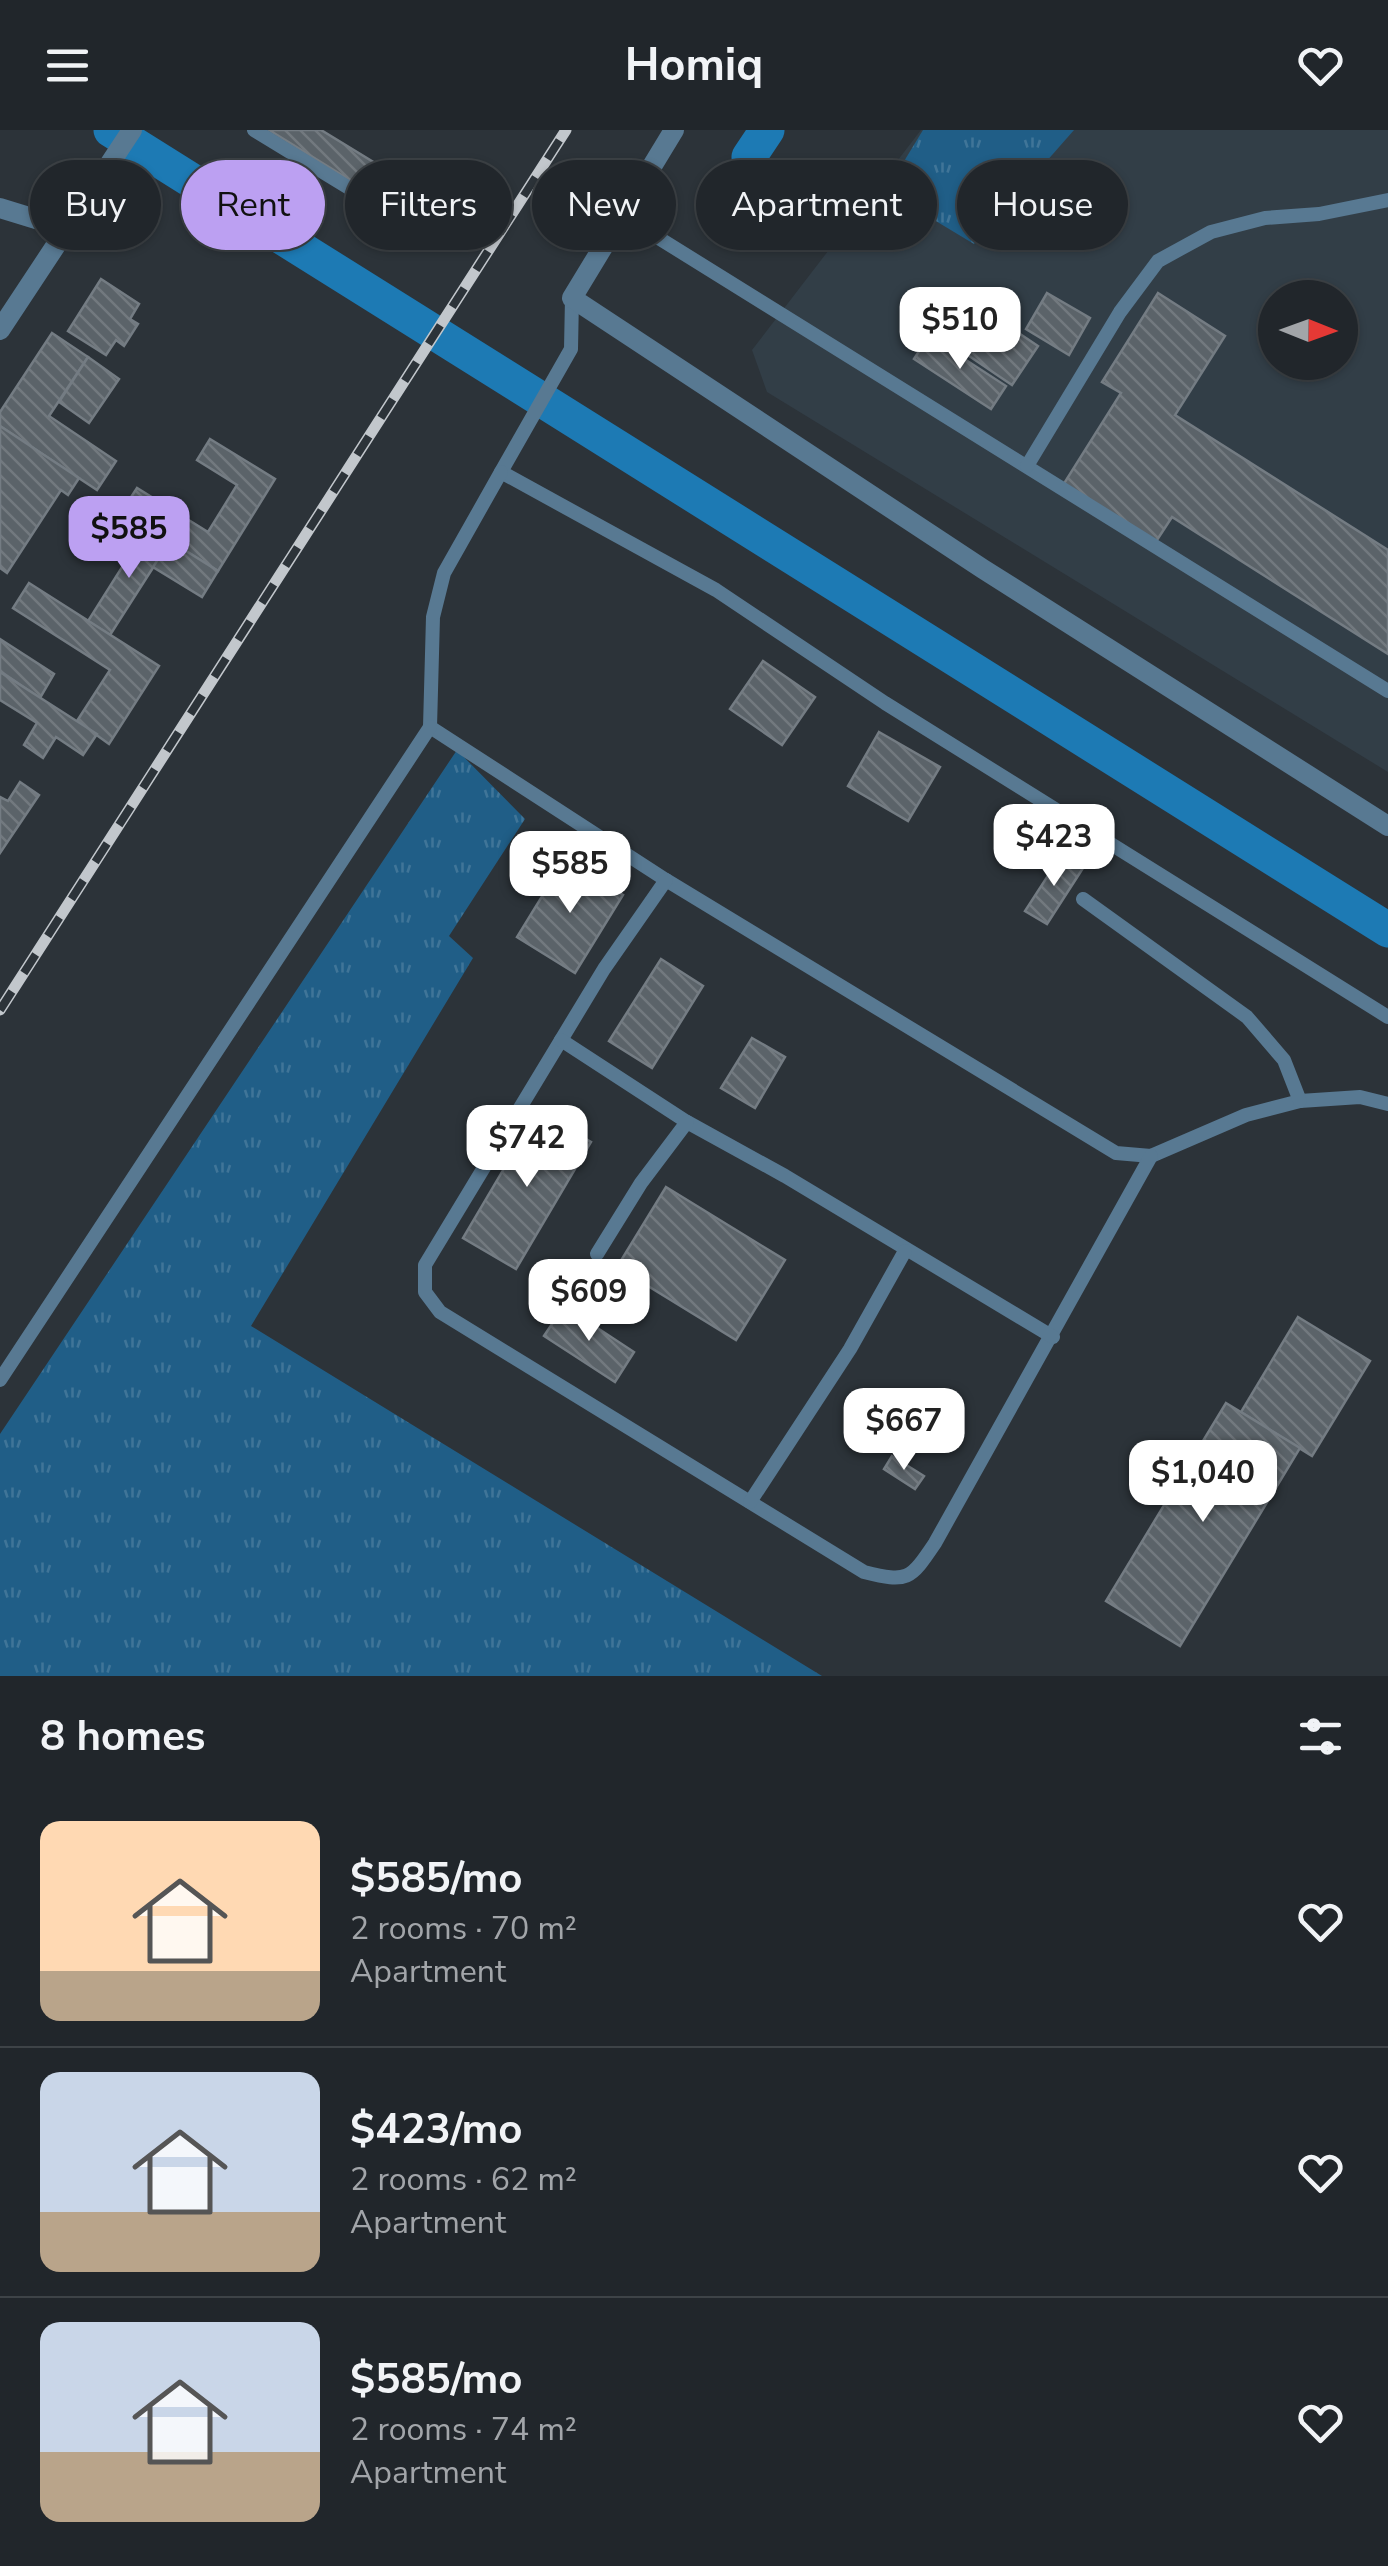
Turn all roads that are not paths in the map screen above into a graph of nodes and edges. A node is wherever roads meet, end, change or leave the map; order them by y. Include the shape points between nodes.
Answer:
1 (132, 130) edge
2 (254, 130) edge
3 (674, 130) edge
4 (113, 160) edge
5 (655, 160) edge
6 (345, 186) edge
7 (1388, 200) edge
8 (0, 208) edge
9 (30, 217) edge
10 (676, 249) edge
11 (51, 250) edge
12 (599, 250) edge
13 (572, 298) junction
14 (0, 330) edge
15 (1027, 466) junction
16 (501, 472) junction
17 (1388, 691) edge
18 (430, 727) junction
19 (1388, 826) edge
20 (666, 880) junction
21 (1083, 899) dead end
22 (1388, 1017) edge
23 (560, 1040) junction
24 (1300, 1101) junction
25 (1388, 1104) edge
26 (688, 1122) junction
27 (1151, 1156) junction
28 (905, 1251) junction
29 (597, 1254) dead end
30 (1053, 1337) junction
31 (0, 1380) edge
32 (750, 1502) junction

1 - 4 street
2 - 6 lane
3 - 5 street
7 - 15 lane via 1210,232 1158,260
8 - 9 street
10 - 15 lane
11 - 14 street
12 - 13 street
13 - 16 lane via 571,349
13 - 19 street
15 - 17 lane
16 - 18 lane via 444,573 432,617
16 - 22 lane via 716,590
18 - 20 lane
18 - 31 lane
20 - 23 lane
20 - 27 lane via 1116,1153
21 - 24 lane via 1247,1017 1284,1060
23 - 26 lane
23 - 32 lane via 425,1264 424,1292 440,1312
24 - 25 lane via 1360,1097
24 - 27 lane via 1246,1114
26 - 28 lane
26 - 29 lane
27 - 30 lane
28 - 30 lane
28 - 32 lane
30 - 32 lane via 915,1572 893,1579 864,1572

